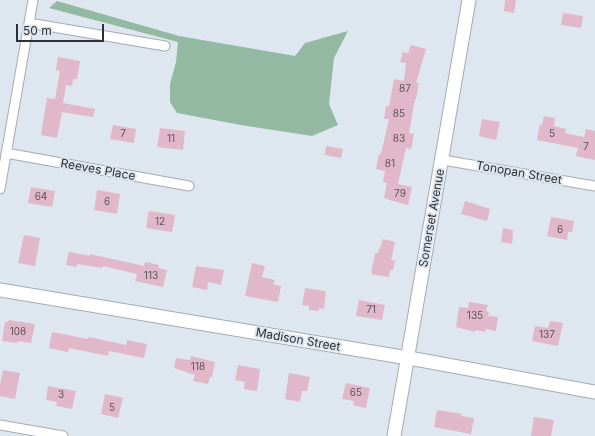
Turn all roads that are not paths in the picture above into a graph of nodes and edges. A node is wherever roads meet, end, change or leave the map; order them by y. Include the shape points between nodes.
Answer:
1 (33, 0) edge
2 (469, 0) edge
3 (29, 23) junction
4 (165, 46) dead end
5 (6, 153) junction
6 (443, 160) junction
7 (189, 186) dead end
8 (595, 186) edge
9 (0, 189) edge
10 (0, 290) edge
11 (407, 358) junction
12 (595, 392) edge
13 (0, 425) edge
14 (63, 436) edge
15 (394, 436) edge

1 - 3 street
2 - 6 street, Somerset Avenue
3 - 4 street
3 - 5 street
5 - 7 street, Reeves Place
5 - 9 street
6 - 8 street, Tonopan Street
6 - 11 street, Somerset Avenue
10 - 11 street, Madison Street
11 - 12 street, Madison Street
11 - 15 street, Somerset Avenue
13 - 14 street

